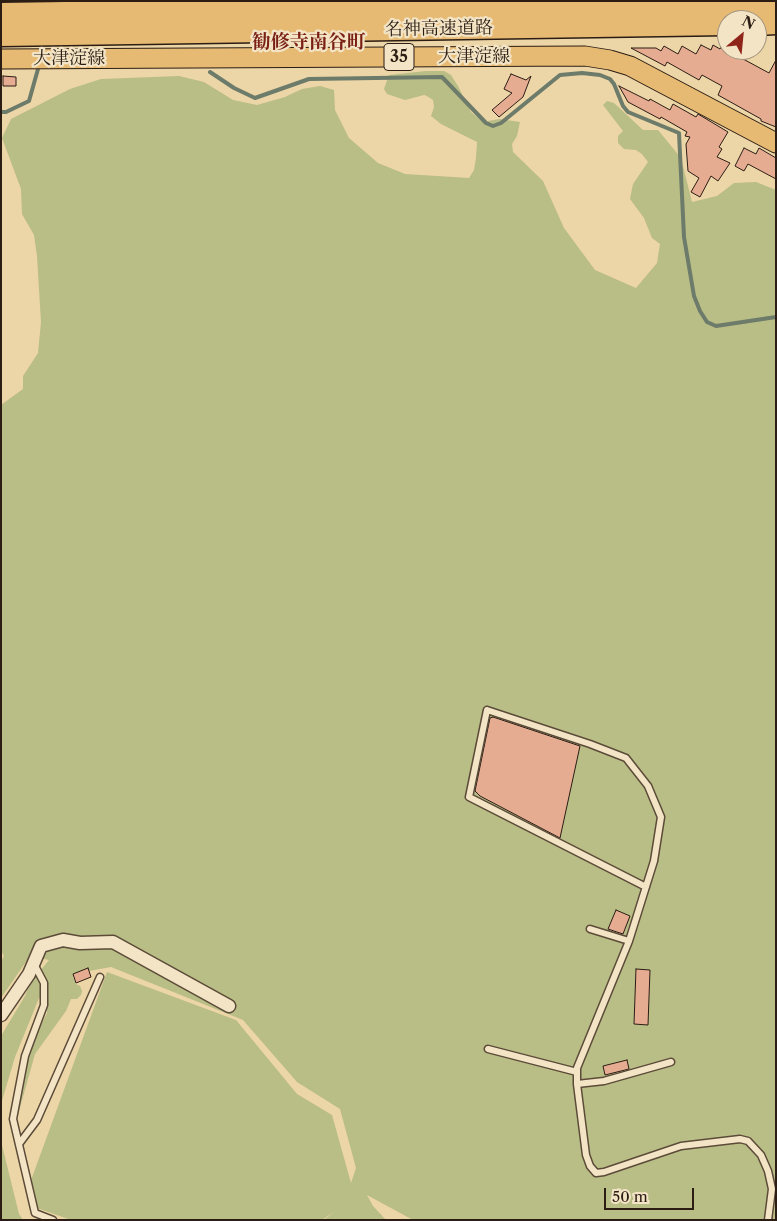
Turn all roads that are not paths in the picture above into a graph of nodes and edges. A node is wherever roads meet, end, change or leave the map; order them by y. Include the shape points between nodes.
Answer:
1 (776, 2) edge
2 (1, 14) edge
3 (717, 24) edge
4 (1, 35) edge
5 (1, 59) edge
6 (776, 143) edge
7 (646, 887) junction
8 (590, 929) dead end
9 (629, 941) junction
10 (34, 964) junction
11 (100, 977) dead end
12 (229, 1006) dead end
13 (1, 1014) edge
14 (488, 1049) dead end
15 (671, 1062) dead end
16 (577, 1072) junction
17 (577, 1084) junction
18 (19, 1144) junction
19 (53, 1220) edge
20 (768, 1220) edge

1 - 2 highway, 名神高速道路
3 - 4 highway, 名神高速道路
5 - 6 main road, 大津淀線 / 35 via 297,54 585,56 630,66
7 - 7 lane via 654,861 660,818 648,786 626,758 487,710 469,797
7 - 9 lane
8 - 9 lane
9 - 16 lane
10 - 12 street via 41,946 48,944 63,940 113,942
10 - 13 street
10 - 18 lane via 44,982 44,1005 25,1056 12,1119
11 - 18 lane via 37,1120
14 - 16 lane
15 - 17 lane via 604,1081
16 - 17 lane
17 - 20 lane via 586,1155 596,1173 681,1146 740,1139 748,1141 762,1155 768,1171 772,1189
18 - 19 lane via 35,1214

